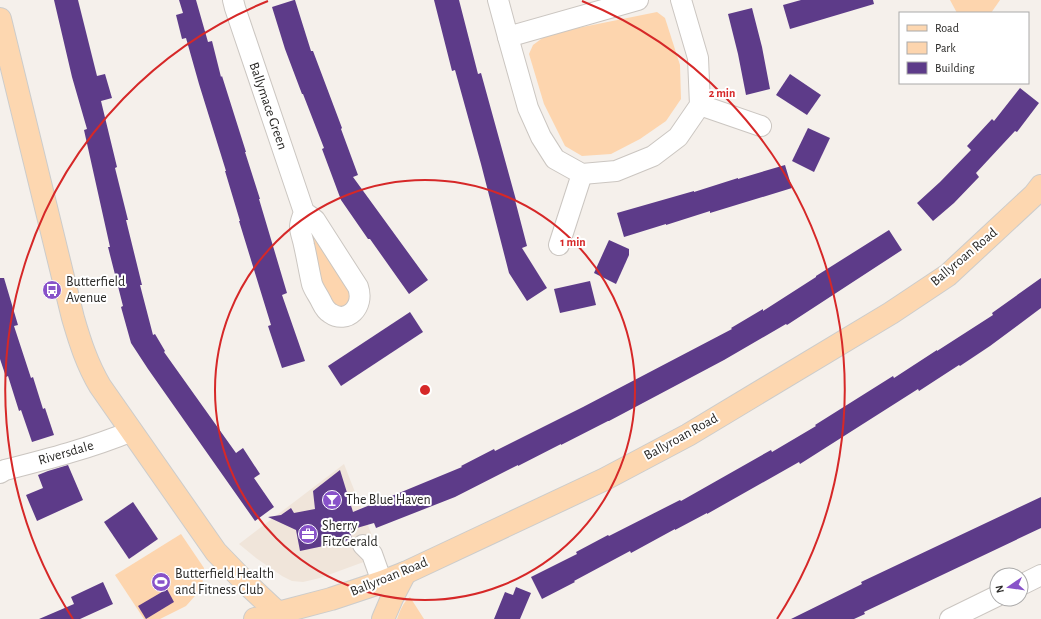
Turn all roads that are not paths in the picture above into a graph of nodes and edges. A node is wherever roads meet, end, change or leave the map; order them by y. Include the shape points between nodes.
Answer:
1 (233, 0) edge
2 (498, 0) edge
3 (638, 0) edge
4 (681, 0) edge
5 (0, 19) edge
6 (508, 37) junction
7 (700, 105) junction
8 (762, 126) dead end
9 (582, 174) junction
10 (1041, 186) edge
11 (304, 212) junction
12 (559, 245) dead end
13 (132, 431) junction
14 (0, 473) edge
15 (363, 545) dead end
16 (406, 573) junction
17 (1041, 575) edge
18 (1029, 581) edge
19 (382, 582) junction
20 (989, 600) edge
21 (283, 616) edge
22 (255, 619) edge
23 (383, 619) edge
24 (950, 619) edge

1 - 11 street, Ballymace Green
2 - 6 street
3 - 6 street
4 - 7 street via 698,58
5 - 13 main road via 81,346 100,386
6 - 9 street via 528,108 541,137 555,159
7 - 8 street
7 - 9 street via 678,137 653,156 616,171
9 - 12 street
10 - 16 main road, Ballyroan Road via 948,275 891,313 674,442 604,479
11 - 11 street, Ballymace Green via 315,220 358,287 360,302 351,314 335,316 329,313 313,285 300,226
13 - 14 street, Riversdale via 113,440
13 - 21 main road via 216,552 246,584
15 - 19 street via 372,554
16 - 19 main road, Ballyroan Road
16 - 23 main road
17 - 18 street
19 - 21 main road, Ballyroan Road
20 - 24 street
21 - 22 main road, Ballyroan Road

